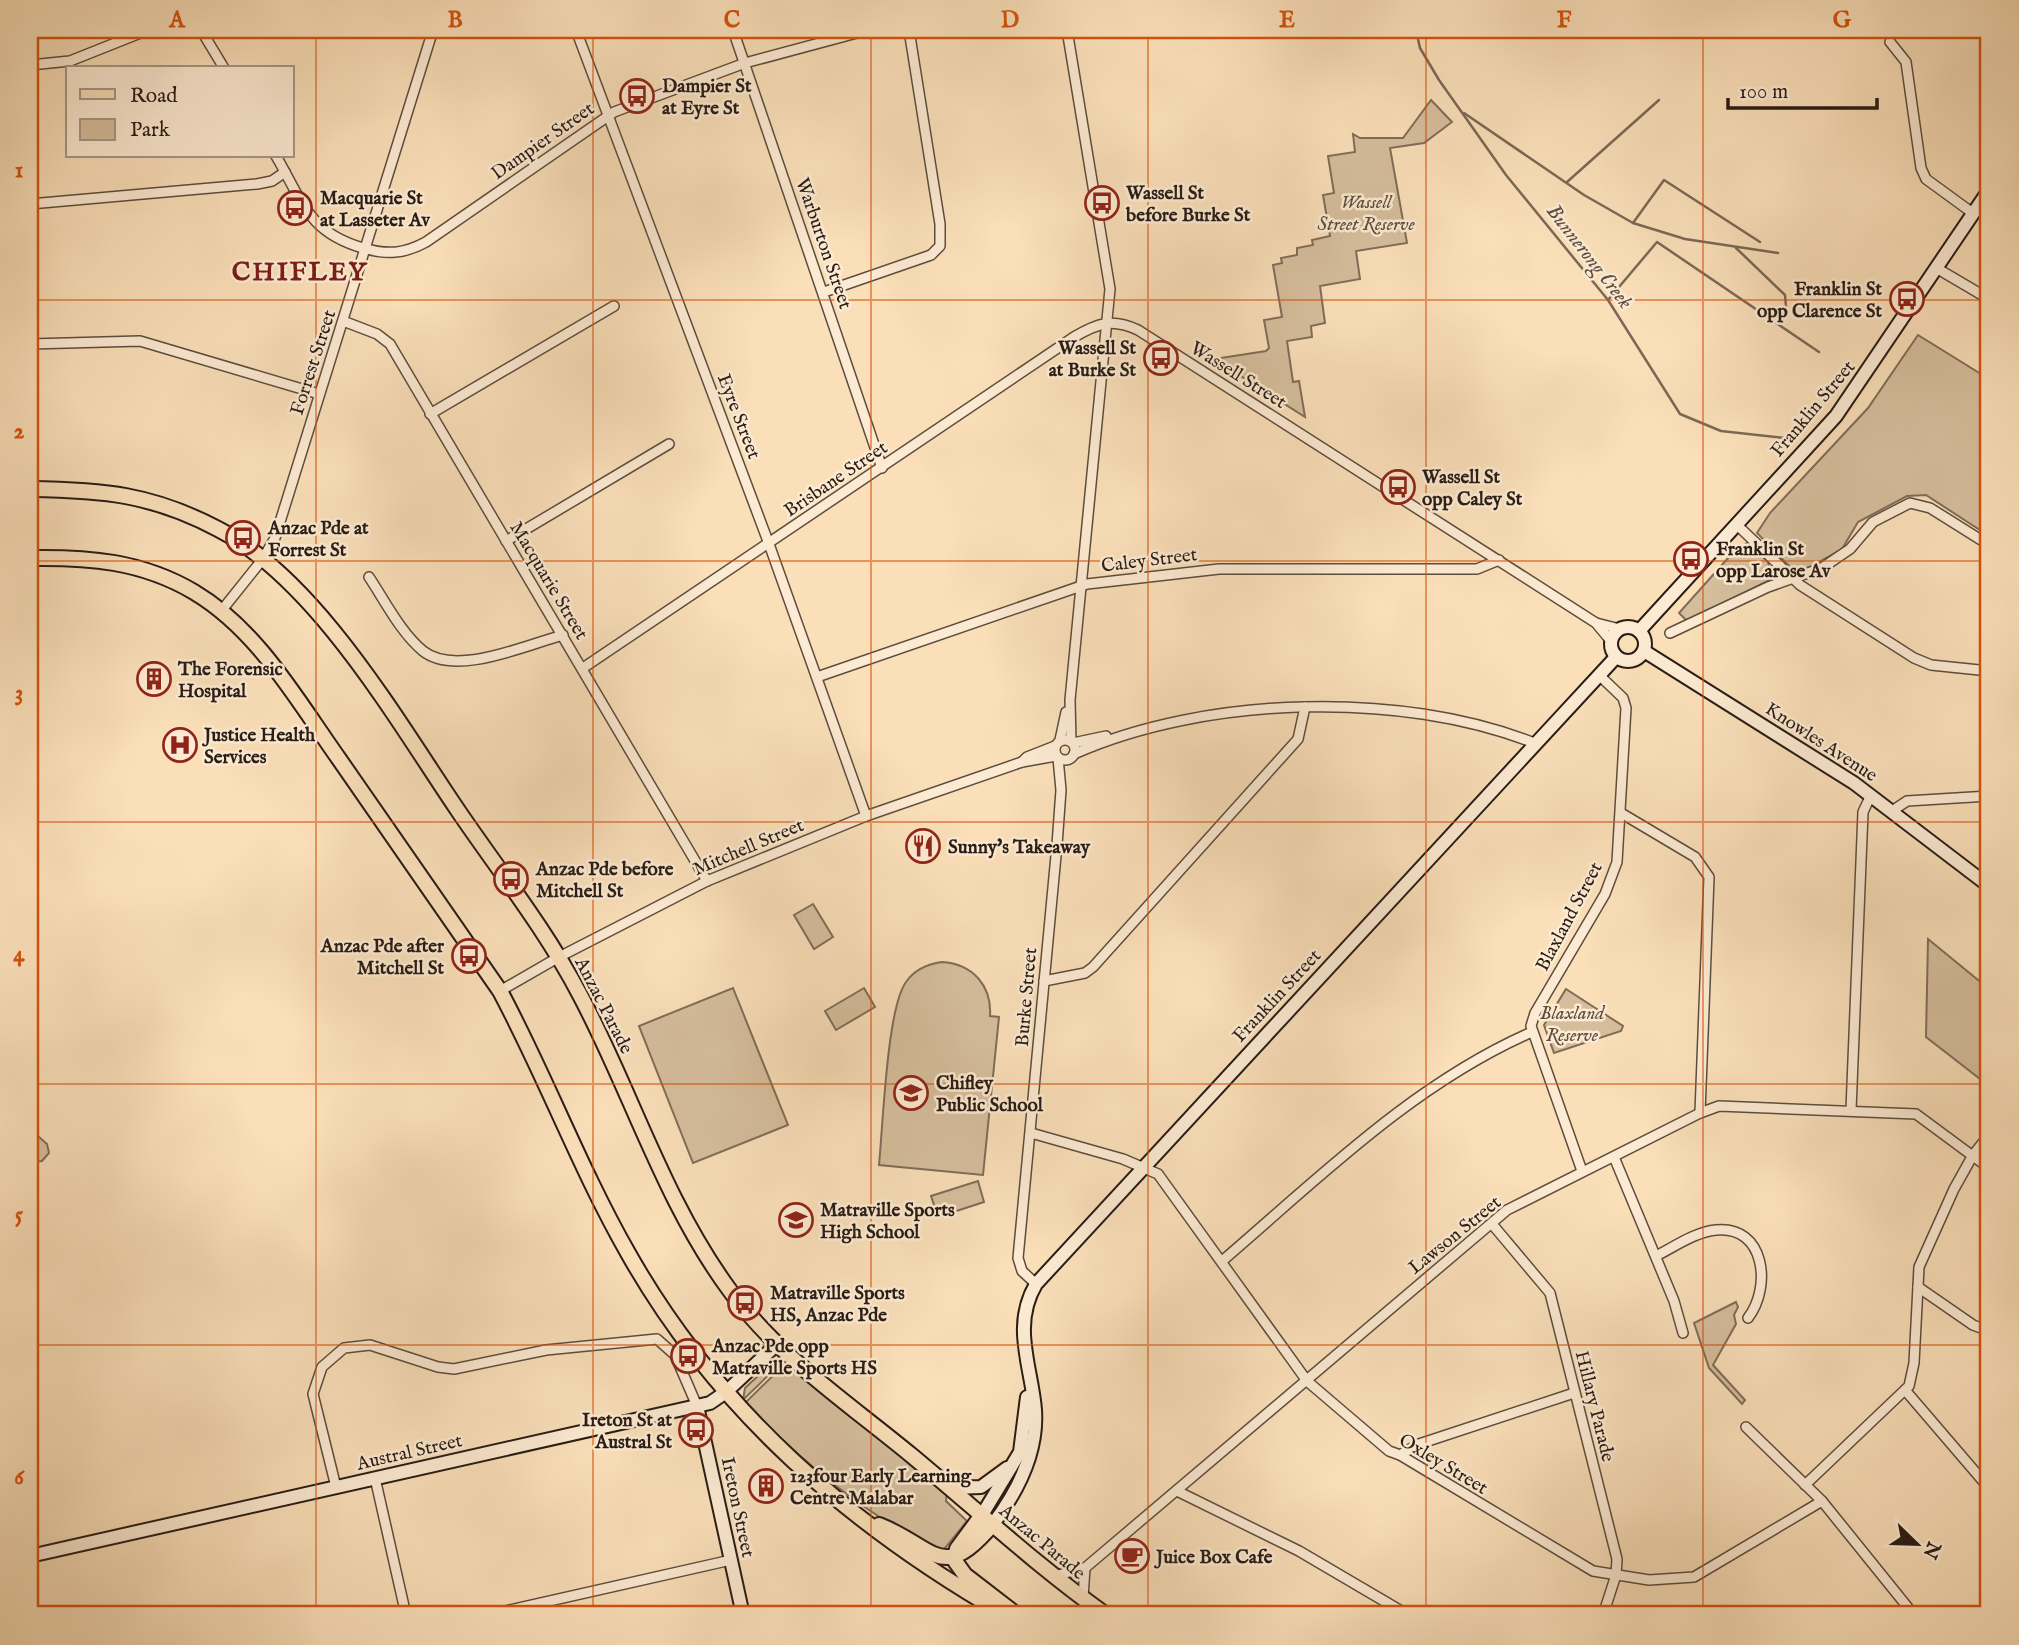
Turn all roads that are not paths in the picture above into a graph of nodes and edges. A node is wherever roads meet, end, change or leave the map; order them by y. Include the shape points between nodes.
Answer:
1 (148, 30) edge
2 (201, 30) edge
3 (433, 30) edge
4 (576, 30) edge
5 (733, 30) edge
6 (868, 30) edge
7 (909, 30) edge
8 (1067, 30) edge
9 (1890, 43) dead end
10 (744, 63) junction
11 (30, 65) edge
12 (223, 66) edge
13 (608, 115) junction
14 (277, 158) edge
15 (285, 172) junction
16 (1989, 190) edge
17 (30, 204) edge
18 (1974, 214) junction
19 (366, 249) junction
20 (1938, 269) junction
21 (824, 292) junction
22 (1989, 299) edge
23 (614, 306) dead end
24 (343, 321) junction
25 (1108, 321) junction
26 (30, 344) edge
27 (319, 394) junction
28 (430, 414) junction
29 (669, 444) dead end
30 (882, 468) junction
31 (30, 489) edge
32 (1736, 524) junction
33 (506, 541) junction
34 (769, 544) junction
35 (1989, 545) edge
36 (30, 558) edge
37 (262, 560) junction
38 (1500, 560) junction
39 (369, 577) dead end
40 (1794, 579) junction
41 (1081, 586) junction
42 (222, 610) junction
43 (1596, 623) junction
44 (1620, 629) junction
45 (1639, 631) junction
46 (1670, 633) dead end
47 (563, 635) junction
48 (1611, 641) junction
49 (1644, 651) junction
50 (1616, 657) junction
51 (583, 668) junction
52 (1989, 671) edge
53 (1599, 675) junction
54 (817, 677) junction
55 (1305, 707) junction
56 (1534, 743) junction
57 (1064, 750) junction
58 (1871, 795) junction
59 (1989, 796) edge
60 (1892, 811) junction
61 (1621, 813) junction
62 (866, 816) junction
63 (707, 881) junction
64 (1989, 886) edge
65 (559, 957) junction
66 (1044, 981) junction
67 (500, 992) junction
68 (1532, 1032) junction
69 (1850, 1110) junction
70 (1700, 1113) junction
71 (1031, 1133) junction
72 (1989, 1135) edge
73 (1973, 1155) junction
74 (1614, 1157) junction
75 (1143, 1166) junction
76 (1989, 1168) edge
77 (1582, 1171) junction
78 (1492, 1224) junction
79 (1656, 1256) junction
80 (1222, 1261) junction
81 (1035, 1284) junction
82 (1918, 1287) junction
83 (1748, 1318) dead end
84 (1989, 1331) edge
85 (1683, 1333) dead end
86 (776, 1345) junction
87 (1307, 1381) junction
88 (1030, 1386) junction
89 (1905, 1390) junction
90 (726, 1392) junction
91 (1574, 1393) junction
92 (697, 1406) junction
93 (1746, 1427) dead end
94 (1400, 1455) junction
95 (1017, 1460) junction
96 (375, 1478) junction
97 (1805, 1485) junction
98 (336, 1487) junction
99 (951, 1488) junction
100 (1989, 1488) edge
101 (1177, 1491) junction
102 (1822, 1501) junction
103 (855, 1515) junction
104 (987, 1519) junction
105 (30, 1556) edge
106 (955, 1557) junction
107 (731, 1560) junction
108 (1085, 1568) junction
109 (1616, 1574) junction
110 (1051, 1576) junction
111 (1084, 1599) junction
112 (406, 1615) edge
113 (488, 1615) edge
114 (743, 1615) edge
115 (1006, 1615) edge
116 (1017, 1615) edge
117 (1105, 1615) edge
118 (1408, 1615) edge
119 (1603, 1615) edge
120 (1914, 1615) edge

1 - 11 street via 70,61
2 - 12 street
3 - 19 street, Forrest Street
4 - 13 street, Eyre Street
5 - 10 street, Warburton Street
6 - 10 street, Dampier Street
7 - 21 street via 940,246 930,255
8 - 25 street via 1110,289
9 - 18 street via 1906,62 1926,179
10 - 13 street, Dampier Street
10 - 21 street, Warburton Street
13 - 19 street, Dampier Street via 412,250 391,254
13 - 34 street, Eyre Street
14 - 15 street
15 - 17 street via 257,184
15 - 19 street via 322,229
16 - 18 street, Franklin Street
18 - 20 street, Franklin Street
19 - 24 street, Forrest Street
20 - 22 street
20 - 32 street, Franklin Street via 1836,416
21 - 30 street, Warburton Street
23 - 28 street
24 - 27 street, Forrest Street
24 - 28 street, Macquarie Street via 377,334 390,345
25 - 30 street, Brisbane Street via 1074,337
25 - 38 street, Wassell Street via 1138,330
25 - 41 street, Burke Street
26 - 27 street via 140,341
27 - 37 street, Forrest Street via 275,538
28 - 33 street, Macquarie Street
29 - 33 street
30 - 34 street, Brisbane Street
31 - 37 main road, Anzac Parade via 130,494 220,529
32 - 40 street
32 - 45 street, Franklin Street
33 - 47 street, Macquarie Street
34 - 51 street, Brisbane Street
34 - 54 street, Eyre Street
35 - 40 street via 1930,508 1910,503 1874,522 1850,549 1822,568
36 - 42 main road via 119,561 159,575
37 - 42 street, Forrest Street
37 - 65 main road, Anzac Parade via 304,599 344,648
38 - 41 street, Caley Street via 1477,569 1219,569
38 - 43 street, Wassell Street
39 - 47 street via 411,639 439,660 465,662
40 - 46 street
40 - 52 street via 1914,658 1931,665
41 - 54 street, Caley Street
41 - 57 street, Burke Street
42 - 67 main road via 264,654
43 - 44 street, Wassell Street
43 - 48 street, Wassell Street
44 - 45 street
44 - 48 street
45 - 49 street
47 - 51 street, Macquarie Street
48 - 50 street
49 - 50 street via 1631,661
49 - 58 street, Knowles Avenue
50 - 53 street, Franklin Street
51 - 63 street, Macquarie Street
53 - 56 street, Franklin Street
53 - 61 street, Blaxland Street via 1626,703
54 - 62 street, Eyre Street
55 - 56 street, Mitchell Street via 1345,706 1424,715
55 - 57 street, Mitchell Street via 1261,708 1122,734
55 - 66 street via 1298,739 1093,967 1085,973
56 - 75 street, Franklin Street
57 - 62 street, Mitchell Street via 1027,757
57 - 66 street, Burke Street
58 - 60 street, Knowles Avenue
58 - 69 street via 1863,812
59 - 60 street via 1907,801
60 - 64 street, Knowles Avenue
61 - 68 street, Blaxland Street via 1617,862 1605,894 1535,1013
61 - 70 street via 1695,857 1709,877
62 - 63 street, Mitchell Street
63 - 65 street, Mitchell Street
65 - 67 street, Mitchell Street
65 - 86 main road, Anzac Parade via 696,1240
66 - 71 street, Burke Street
67 - 90 main road via 628,1254 684,1343
68 - 77 street
68 - 80 street via 1435,1084 1374,1130
69 - 70 street, Lawson Street via 1719,1106
69 - 73 street, Lawson Street via 1916,1114
70 - 74 street, Lawson Street
71 - 75 street
71 - 81 street, Burke Street via 1018,1258 1022,1271
72 - 73 street
73 - 76 street, Lawson Street
73 - 82 street via 1919,1267
74 - 77 street, Lawson Street
74 - 79 street
75 - 80 street, Oxley Street via 1162,1177
75 - 81 street, Franklin Street
77 - 78 street, Lawson Street via 1507,1210
78 - 87 street, Lawson Street
78 - 91 street, Hillary Parade via 1550,1293
79 - 83 street via 1715,1230 1744,1239 1755,1250 1763,1272 1761,1297
79 - 85 street
80 - 87 street, Oxley Street
81 - 88 street, Franklin Street via 1024,1328
82 - 84 street
82 - 89 street via 1914,1363
86 - 90 street, Austral Street
86 - 99 main road, Anzac Parade
87 - 94 street, Oxley Street via 1389,1451
87 - 101 street, Lawson Street
88 - 95 street, Franklin Street
88 - 104 street, Franklin Street via 1035,1413 1032,1450 1016,1489
89 - 97 street
89 - 100 street
90 - 92 street, Austral Street
90 - 103 main road
91 - 94 street via 1419,1444
91 - 109 street, Hillary Parade via 1617,1559
92 - 96 street, Austral Street
92 - 98 street via 676,1355 657,1339 546,1350 454,1369 370,1345 350,1346 327,1360 313,1394
92 - 107 street, Ireton Street
93 - 97 street
94 - 109 street, Oxley Street via 1550,1547 1593,1570
95 - 99 street via 988,1484
95 - 104 street, Franklin Street
96 - 98 street, Austral Street
96 - 112 street
97 - 102 street
98 - 105 street, Austral Street
99 - 104 main road, Anzac Parade
101 - 108 street, Lawson Street
101 - 118 street via 1299,1551
102 - 109 street, Oxley Street via 1694,1577 1649,1580
102 - 120 street
103 - 106 main road via 933,1553
103 - 115 main road via 923,1566
104 - 106 main road
104 - 110 main road, Anzac Parade
106 - 116 main road via 960,1571
107 - 113 street
107 - 114 street, Ireton Street
108 - 110 street, Lawson Street
108 - 111 street
109 - 119 street, Hillary Parade
110 - 111 main road, Anzac Parade
111 - 117 main road, Anzac Parade

